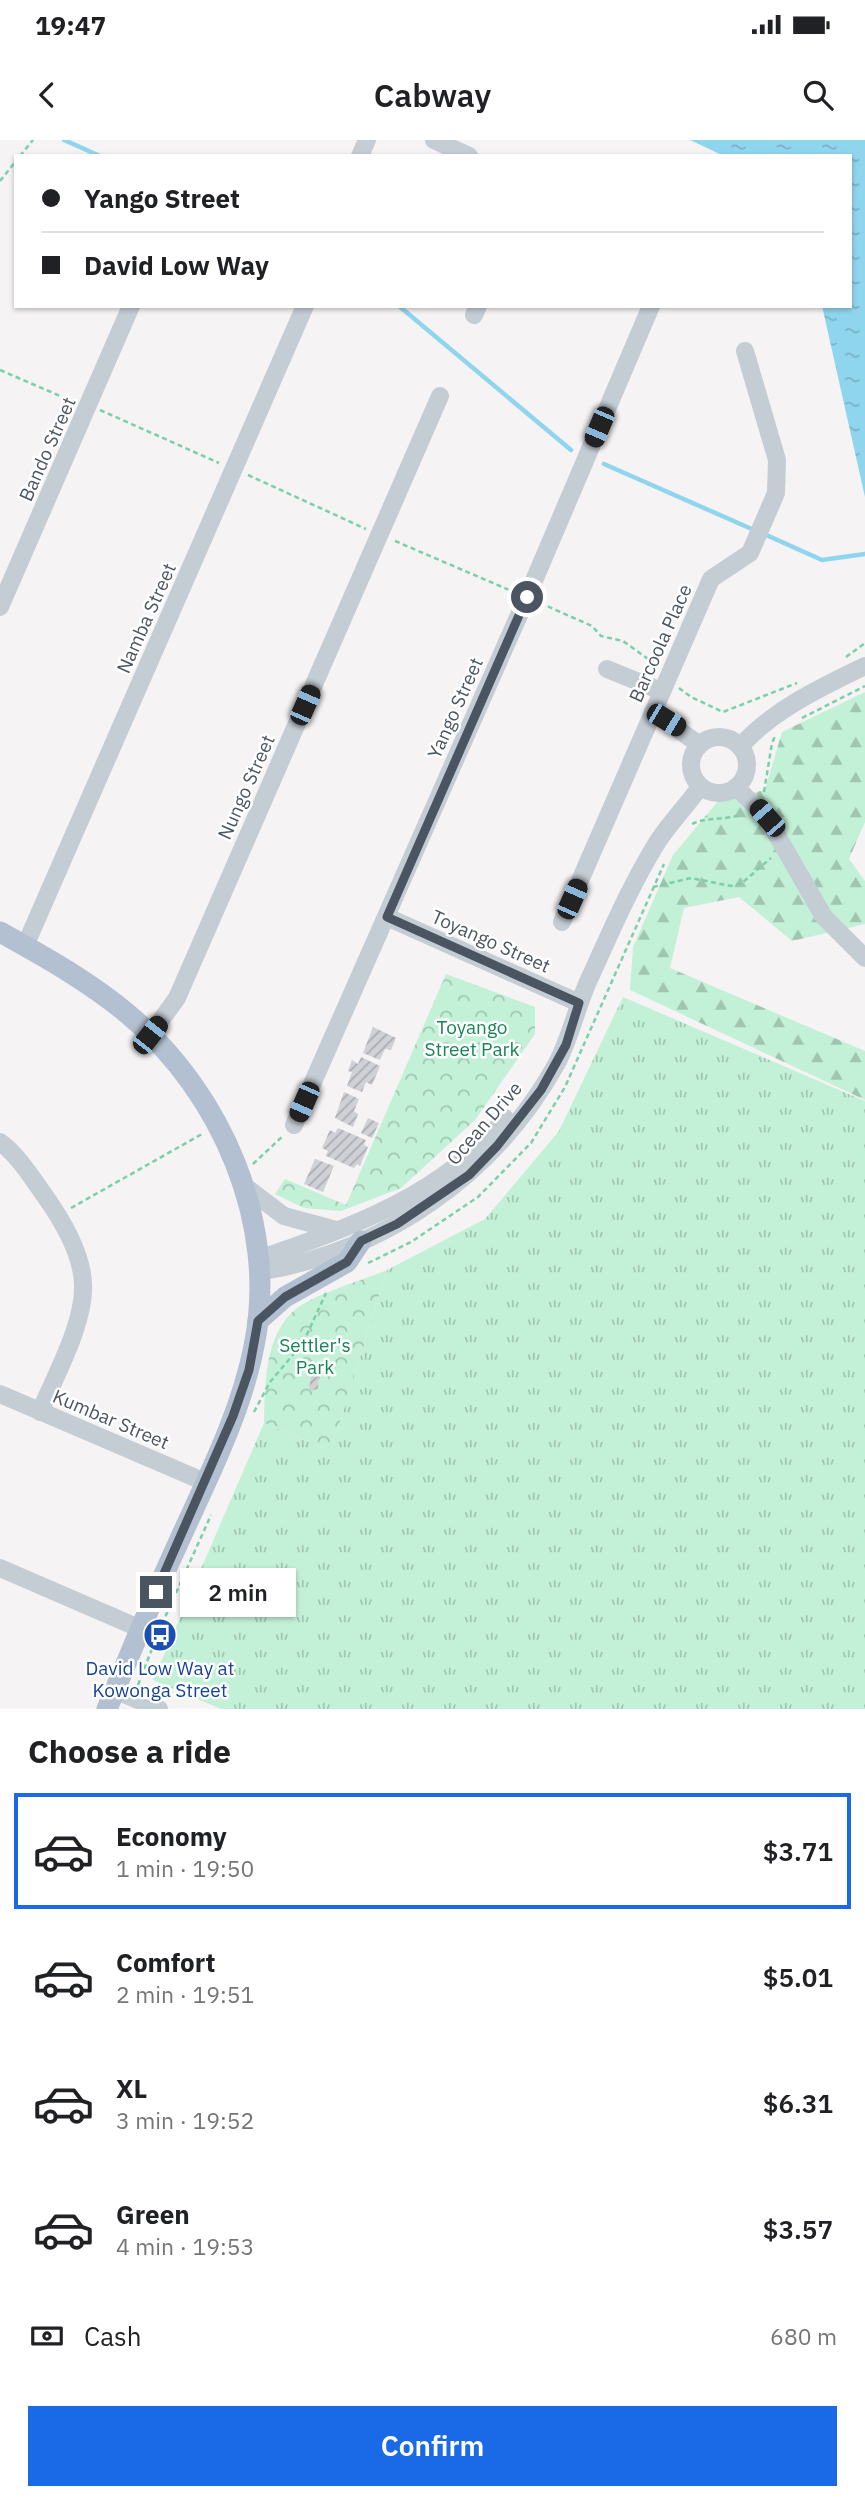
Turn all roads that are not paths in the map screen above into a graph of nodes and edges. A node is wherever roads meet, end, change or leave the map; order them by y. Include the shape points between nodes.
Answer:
1 (433, 140) edge
2 (464, 154) edge
3 (130, 308) edge
4 (304, 308) edge
5 (650, 308) edge
6 (745, 351) dead end
7 (440, 396) dead end
8 (0, 607) edge
9 (865, 666) edge
10 (607, 668) dead end
11 (661, 691) junction
12 (653, 712) junction
13 (699, 745) junction
14 (740, 747) junction
15 (700, 787) junction
16 (736, 788) junction
17 (387, 917) junction
18 (562, 922) dead end
19 (0, 932) edge
20 (24, 946) junction
21 (865, 958) edge
22 (579, 1003) junction
23 (150, 1035) junction
24 (294, 1125) road end
25 (0, 1142) edge
26 (241, 1179) junction
27 (339, 1230) junction
28 (361, 1241) junction
29 (259, 1266) junction
30 (258, 1321) junction
31 (0, 1394) edge
32 (40, 1412) junction
33 (205, 1482) junction
34 (0, 1568) edge
35 (141, 1629) junction
36 (111, 1700) edge
37 (159, 1709) edge

1 - 2 street
3 - 8 street, Bando Street
4 - 20 street, Namba Street
5 - 17 street, Yango Street
6 - 11 street, Barcoola Place via 777,460 776,494 750,553 711,579
7 - 23 street, Nungo Street via 177,998
9 - 14 street via 821,687 751,734
10 - 11 street
11 - 12 street, Barcoola Place
12 - 13 street
12 - 18 street, Barcoola Place
13 - 14 street via 725,737
13 - 15 street via 691,770
14 - 16 street via 747,763
15 - 16 street via 718,793
15 - 22 street, Ocean Drive via 636,879
16 - 21 street via 767,818 824,916
17 - 22 street, Toyango Street
17 - 24 street, Yango Street
19 - 20 main road
20 - 23 main road via 111,1000
22 - 27 street, Ocean Drive via 531,1083 498,1128 474,1151 402,1202
22 - 28 street, Ocean Drive via 566,1045 541,1090 497,1146 440,1198
23 - 26 main road via 217,1125
25 - 32 street via 58,1215 72,1242 83,1284 78,1316
26 - 27 street via 284,1216
26 - 29 main road
27 - 29 street, Ocean Drive
28 - 29 street, Ocean Drive via 289,1267
28 - 30 main road via 347,1262 285,1297
29 - 30 main road
30 - 33 main road via 241,1396
31 - 32 street, Kumbar Street
32 - 33 street, Kumbar Street
33 - 35 main road
34 - 35 street
35 - 36 main road
36 - 37 street

